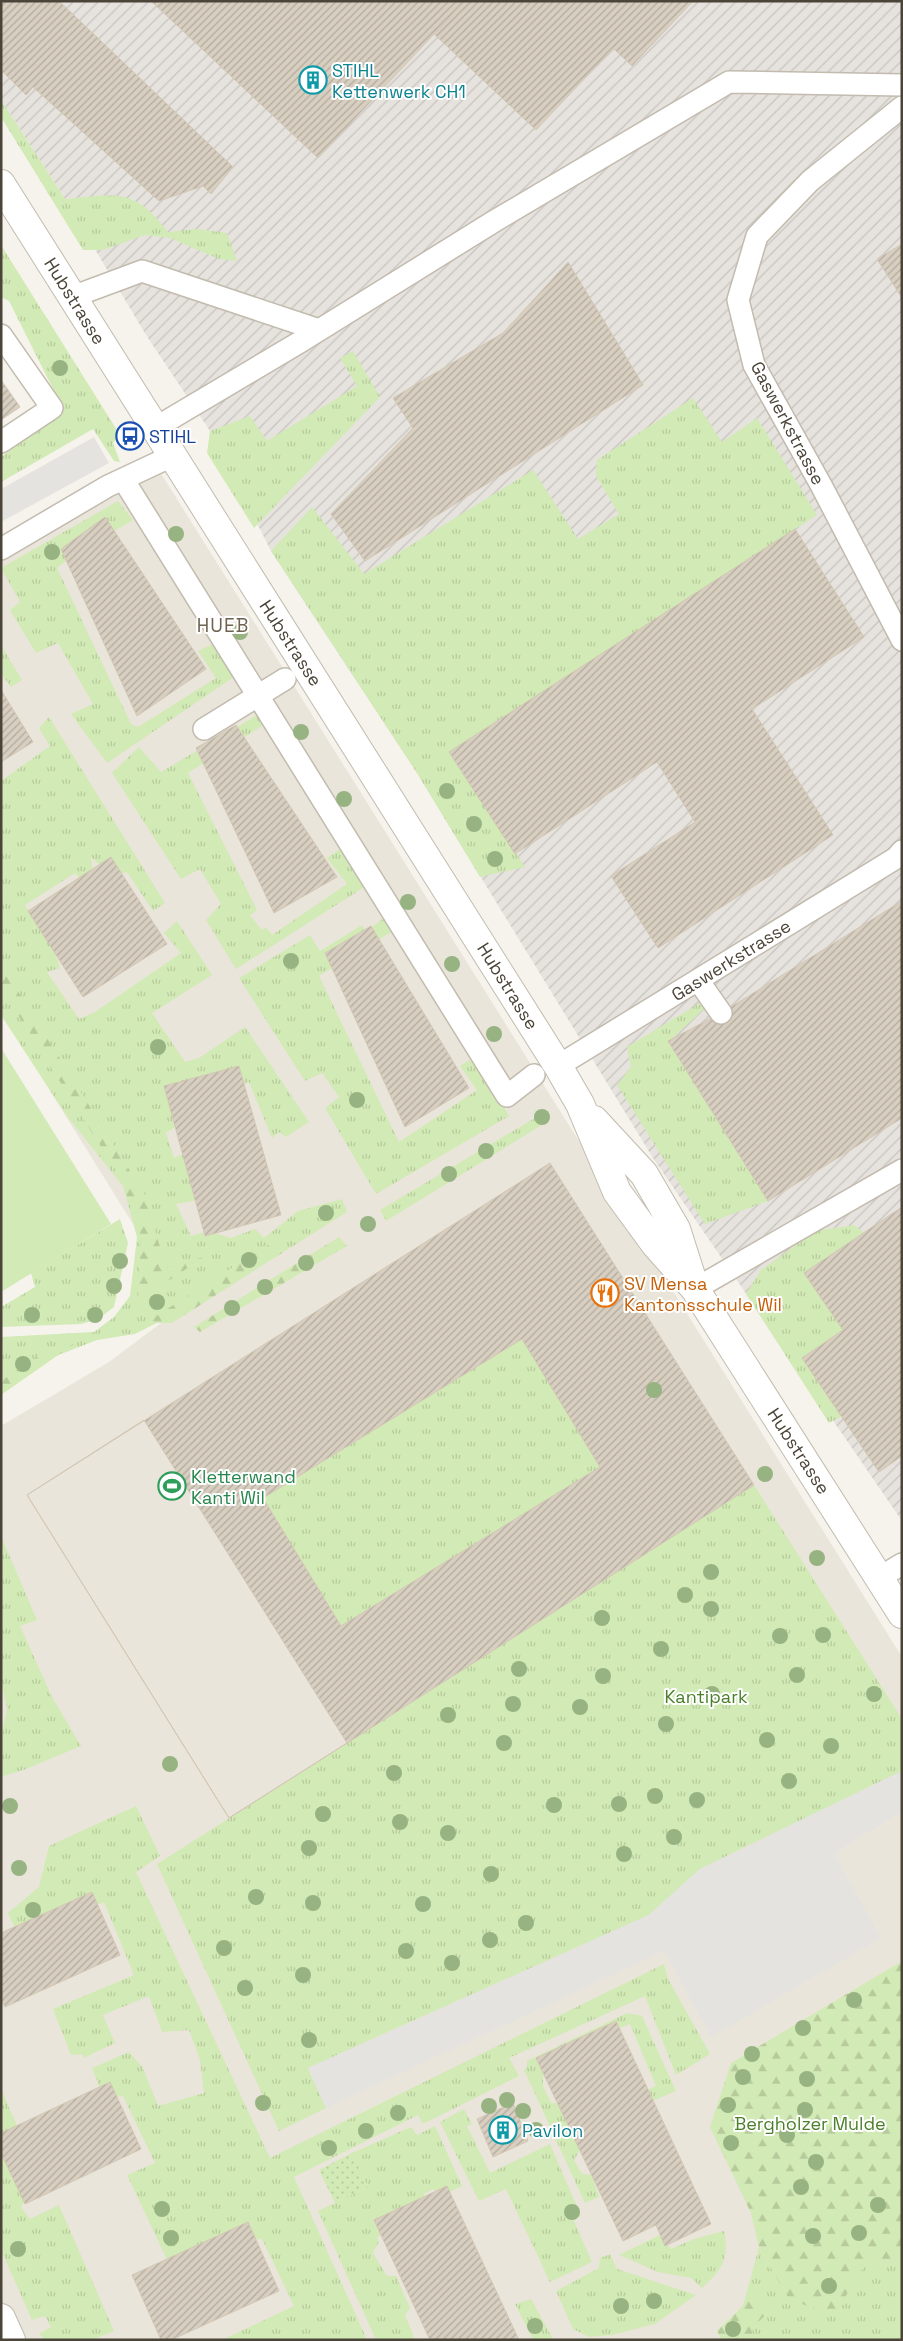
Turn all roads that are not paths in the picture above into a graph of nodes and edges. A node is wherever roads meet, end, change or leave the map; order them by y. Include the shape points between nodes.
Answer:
1 (902, 85) edge
2 (902, 107) edge
3 (1, 184) edge
4 (72, 297) junction
5 (319, 330) junction
6 (1, 335) edge
7 (154, 428) junction
8 (1, 442) edge
9 (172, 456) junction
10 (123, 479) junction
11 (1, 549) edge
12 (902, 640) edge
13 (285, 678) dead end
14 (258, 696) junction
15 (204, 728) dead end
16 (902, 850) edge
17 (698, 980) junction
18 (721, 1013) dead end
19 (546, 1071) junction
20 (902, 1170) edge
21 (695, 1289) junction
22 (902, 1564) edge
23 (879, 1578) junction
24 (902, 1614) edge
25 (1, 2318) edge
26 (11, 2340) edge

1 - 5 lane via 729,82
2 - 12 lane, Gaswerkstrasse via 810,181 757,236 738,300 754,366 822,485
3 - 4 street, Hubstrasse
4 - 5 lane via 142,271
4 - 7 street, Hubstrasse
5 - 7 lane
6 - 8 lane via 52,408
7 - 9 street, Hubstrasse
9 - 10 lane
9 - 19 street, Hubstrasse via 450,893
10 - 11 lane
10 - 14 lane
13 - 14 lane
14 - 15 lane
14 - 19 lane, Gaswerkstrasse via 507,1096
16 - 17 lane, Gaswerkstrasse via 896,858
17 - 18 lane
17 - 19 lane, Gaswerkstrasse
19 - 21 street, Hubstrasse via 644,1174 676,1228
20 - 21 lane
21 - 23 street, Hubstrasse
22 - 23 lane
23 - 24 street, Hubstrasse
25 - 26 street

